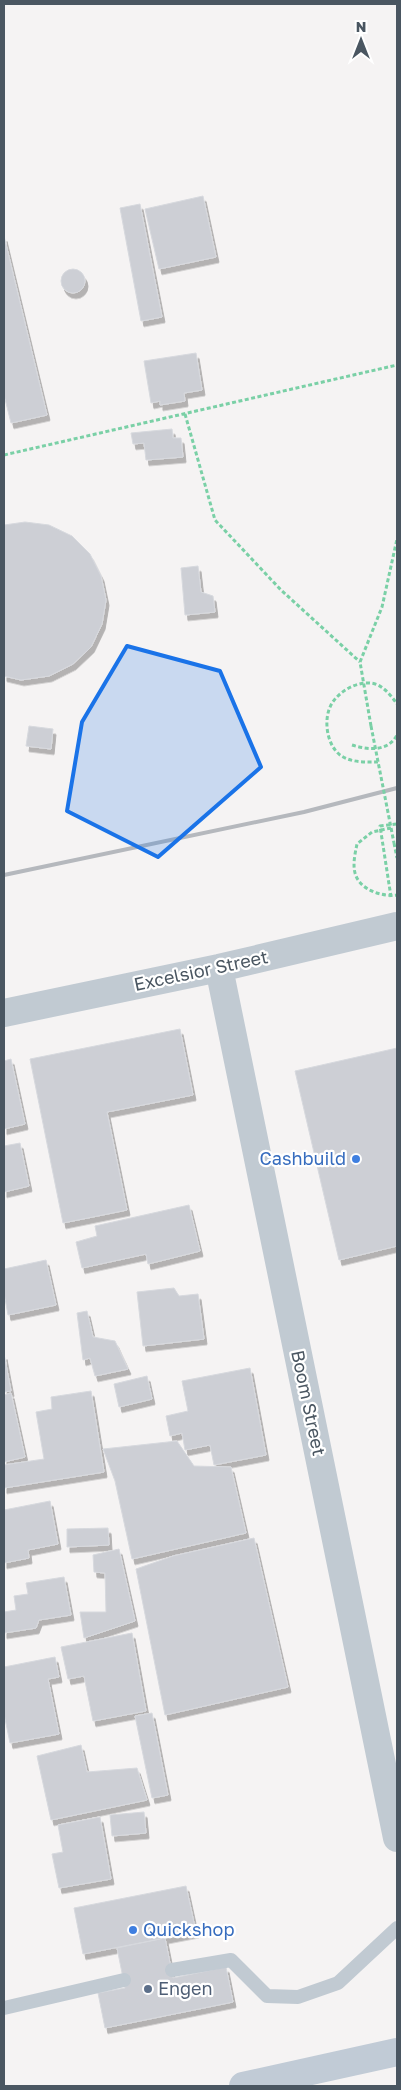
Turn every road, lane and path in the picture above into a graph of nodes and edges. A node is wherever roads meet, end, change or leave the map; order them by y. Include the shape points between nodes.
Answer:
1 (397, 365) edge
2 (184, 414) junction
3 (4, 455) edge
4 (397, 539) edge
5 (360, 662) junction
6 (397, 704) edge
7 (397, 735) edge
8 (352, 745) dead end
9 (378, 762) junction
10 (397, 824) edge
11 (391, 828) junction
12 (397, 858) edge
13 (397, 895) edge
14 (397, 926) edge
15 (219, 968) junction
16 (4, 1012) edge
17 (397, 1838) edge
18 (397, 1928) edge
19 (172, 1970) dead end
20 (124, 1980) dead end
21 (4, 2008) edge
22 (397, 2052) edge
23 (243, 2086) edge

1 - 2 path
2 - 3 path
2 - 5 path via 215,520 281,590
4 - 5 path via 382,607
5 - 9 path, bridge
6 - 9 path, bridge via 391,694 377,685 358,684 344,691 331,705 329,742 340,756
7 - 8 path via 394,742 382,748 364,749
9 - 11 path, bridge
10 - 14 path, bridge via 380,826
11 - 12 path, bridge
11 - 13 path, bridge via 372,832 357,844 354,861 356,876 365,887 384,895
14 - 15 street, Excelsior Street
15 - 16 street, Excelsior Street
15 - 17 street, Boom Street
18 - 19 lane via 338,1983 298,1997 267,1996 231,1960
20 - 21 lane
22 - 23 main road

